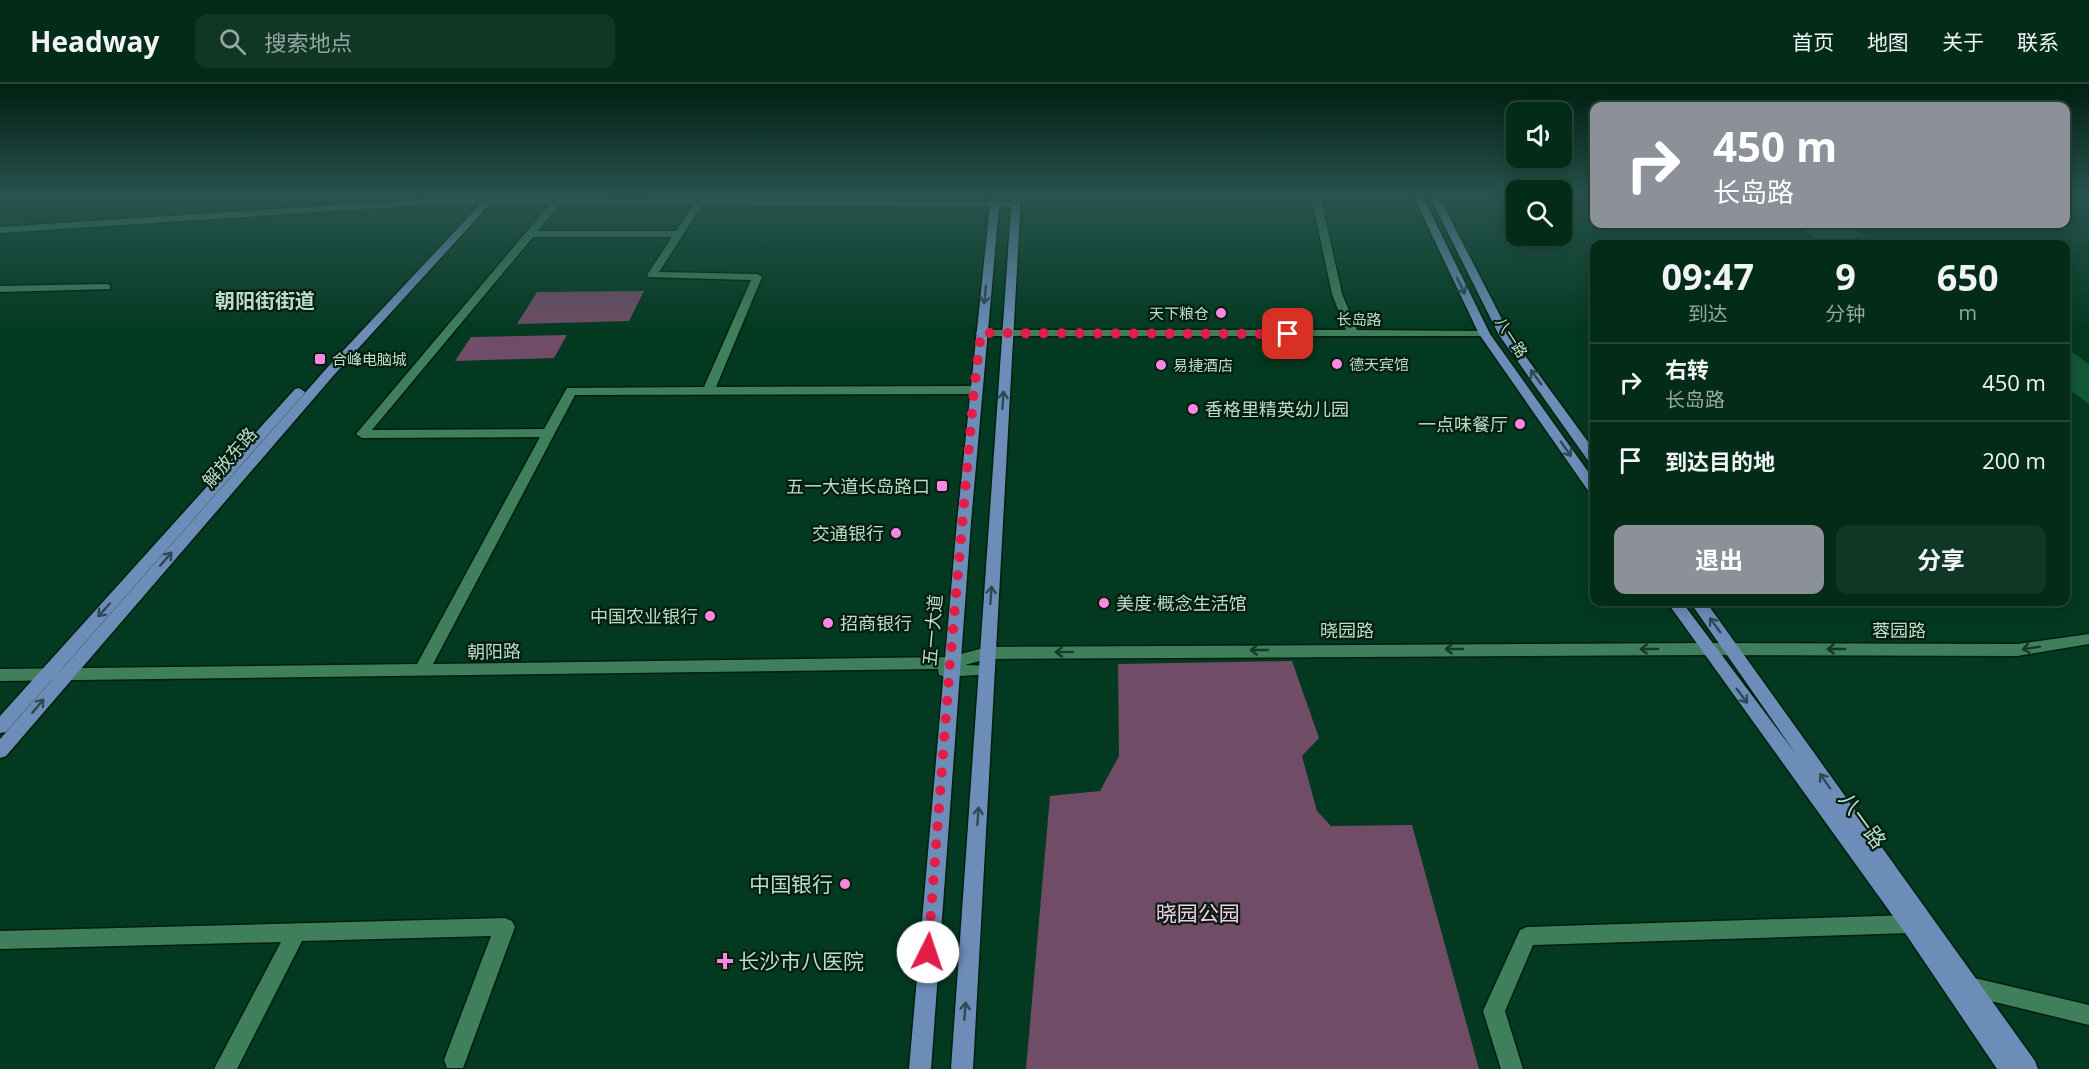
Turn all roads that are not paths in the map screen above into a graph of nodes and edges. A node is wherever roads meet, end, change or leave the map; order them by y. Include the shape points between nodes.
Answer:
1 (444, 241) edge
2 (447, 241) edge
3 (523, 241) edge
4 (674, 241) edge
5 (991, 241) edge
6 (1013, 241) edge
7 (1325, 241) edge
8 (1440, 241) edge
9 (1457, 241) edge
10 (106, 287) dead end
11 (0, 289) edge
12 (981, 333) junction
13 (1007, 333) junction
14 (1353, 334) junction
15 (1485, 334) junction
16 (974, 390) junction
17 (708, 391) junction
18 (549, 433) junction
19 (1590, 453) edge
20 (1590, 483) edge
21 (1677, 606) edge
22 (1701, 606) edge
23 (2089, 639) edge
24 (1707, 649) junction
25 (1732, 649) junction
26 (987, 661) junction
27 (950, 667) junction
28 (421, 671) junction
29 (0, 675) edge
30 (52, 678) junction
31 (0, 682) edge
32 (0, 727) edge
33 (0, 751) edge
34 (1910, 924) junction
35 (296, 933) junction
36 (0, 940) edge
37 (1970, 987) junction
38 (2089, 1015) edge
39 (455, 1060) dead end
40 (225, 1069) edge
41 (920, 1069) edge
42 (962, 1069) edge
43 (1512, 1069) edge
44 (2010, 1069) edge
45 (2027, 1069) edge

1 -> 30 main road, 解放东路 via 317,372
30 -> 2 main road, 解放东路
3 - 18 street via 362,434
4 - 17 street via 652,275 757,277
5 -> 12 main road, 五一大道
6 - 13 main road
7 - 14 street via 1336,294
8 -> 15 main road, 八一路
19 -> 9 main road, 八一路 via 1505,335
10 - 11 street
12 - 13 street, 长岛路
12 - 16 main road, 五一大道
13 - 14 street, 长岛路
26 -> 13 main road
14 - 15 street, 长岛路
15 -> 20 main road, 八一路
16 - 17 street
16 - 27 main road, 五一大道
17 - 18 street via 571,391
18 - 28 street
21 - 24 main road, 八一路
25 -> 22 main road, 八一路
23 -> 25 street, 蓉园路 via 2017,650
24 - 25 street, 蓉园路
24 -> 26 street, 晓园路
24 -> 34 main road, 八一路
37 -> 25 main road, 八一路
26 - 27 street, 朝阳路
42 -> 26 main road
27 - 28 street, 朝阳路
27 - 30 street, 朝阳路
27 - 41 main road, 五一大道
28 - 30 street, 朝阳路
29 - 30 street, 朝阳路
30 - 31 street, 朝阳路
30 - 32 main road, 解放东路
33 -> 30 main road, 解放东路
34 - 43 street via 1527,936 1494,1011
34 - 44 main road, 八一路
35 - 36 street
35 - 39 street via 505,927
35 - 40 street
37 - 38 street
37 - 45 main road, 八一路

